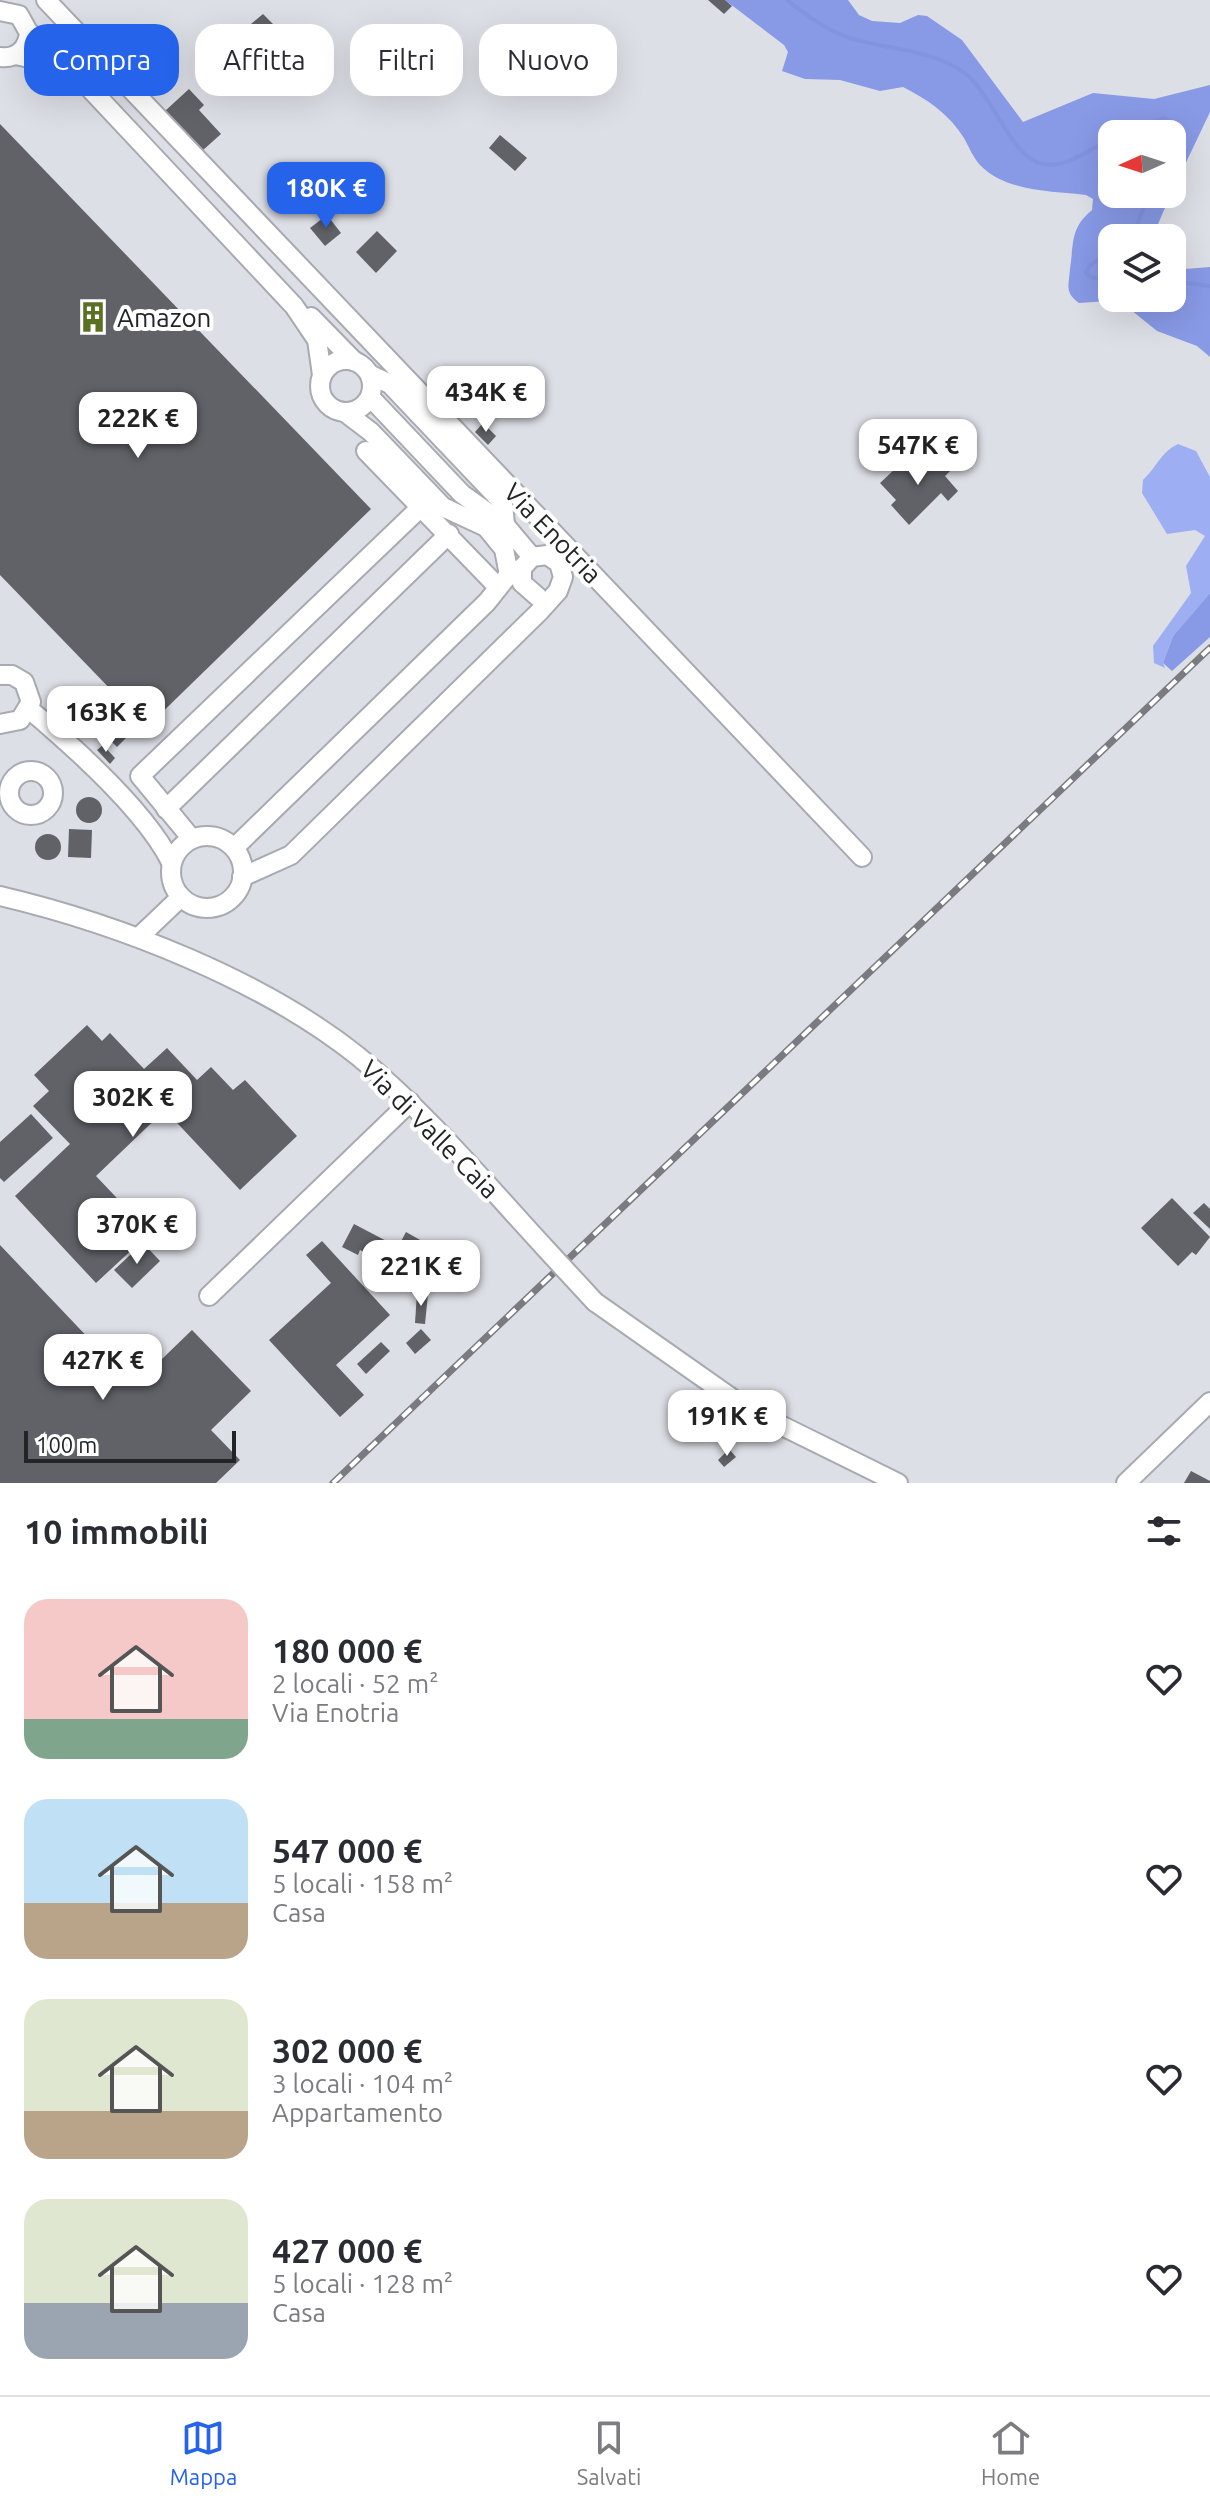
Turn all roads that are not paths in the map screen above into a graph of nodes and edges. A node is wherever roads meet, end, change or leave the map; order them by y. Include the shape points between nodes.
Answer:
1 (46, 0) edge
2 (7, 8) edge
3 (26, 24) edge
4 (95, 96) edge
5 (294, 306) junction
6 (354, 361) junction
7 (322, 375) junction
8 (371, 386) junction
9 (346, 413) junction
10 (366, 451) dead end
11 (421, 507) junction
12 (449, 534) junction
13 (510, 578) junction
14 (545, 596) junction
15 (0, 675) edge
16 (29, 709) junction
17 (0, 724) edge
18 (5, 788) edge
19 (166, 809) junction
20 (8, 811) edge
21 (192, 839) junction
22 (234, 848) junction
23 (862, 857) dead end
24 (171, 862) junction
25 (242, 877) junction
26 (0, 896) edge
27 (181, 897) junction
28 (139, 937) junction
29 (410, 1102) junction
30 (209, 1296) dead end
31 (1210, 1402) edge
32 (898, 1483) edge
33 (1126, 1483) edge

1 - 23 street, Via Enotria
2 - 3 street
4 - 5 street
5 - 6 street
5 - 7 street via 317,340
6 - 7 street via 339,361
6 - 8 street
7 - 9 street via 322,397
8 - 9 street via 360,409
8 - 13 street via 390,384 503,503
9 - 13 street via 443,507 486,527 504,549
10 - 11 street
11 - 12 street
11 - 19 street via 140,776
12 - 13 street
12 - 19 street
13 - 14 street
13 - 14 street via 507,596
13 - 14 street via 547,555 563,569 562,584
13 - 22 street
14 - 25 street via 540,611 291,855
15 - 16 street via 24,682
16 - 17 street via 14,724
16 - 24 street via 140,818
18 - 20 street
18 - 20 street via 19,774 32,771 45,776 52,788 51,802 42,812 29,816
19 - 21 street
21 - 22 street via 212,836
21 - 24 street
22 - 25 street
24 - 27 street via 171,880
25 - 27 street via 233,896 219,906 202,908
26 - 28 street, Via di Valle Caia
27 - 28 street
28 - 29 street, Via di Valle Caia via 283,1007 357,1056
29 - 30 street
29 - 32 street, Via di Valle Caia, bridge via 595,1302 746,1408
31 - 33 street

